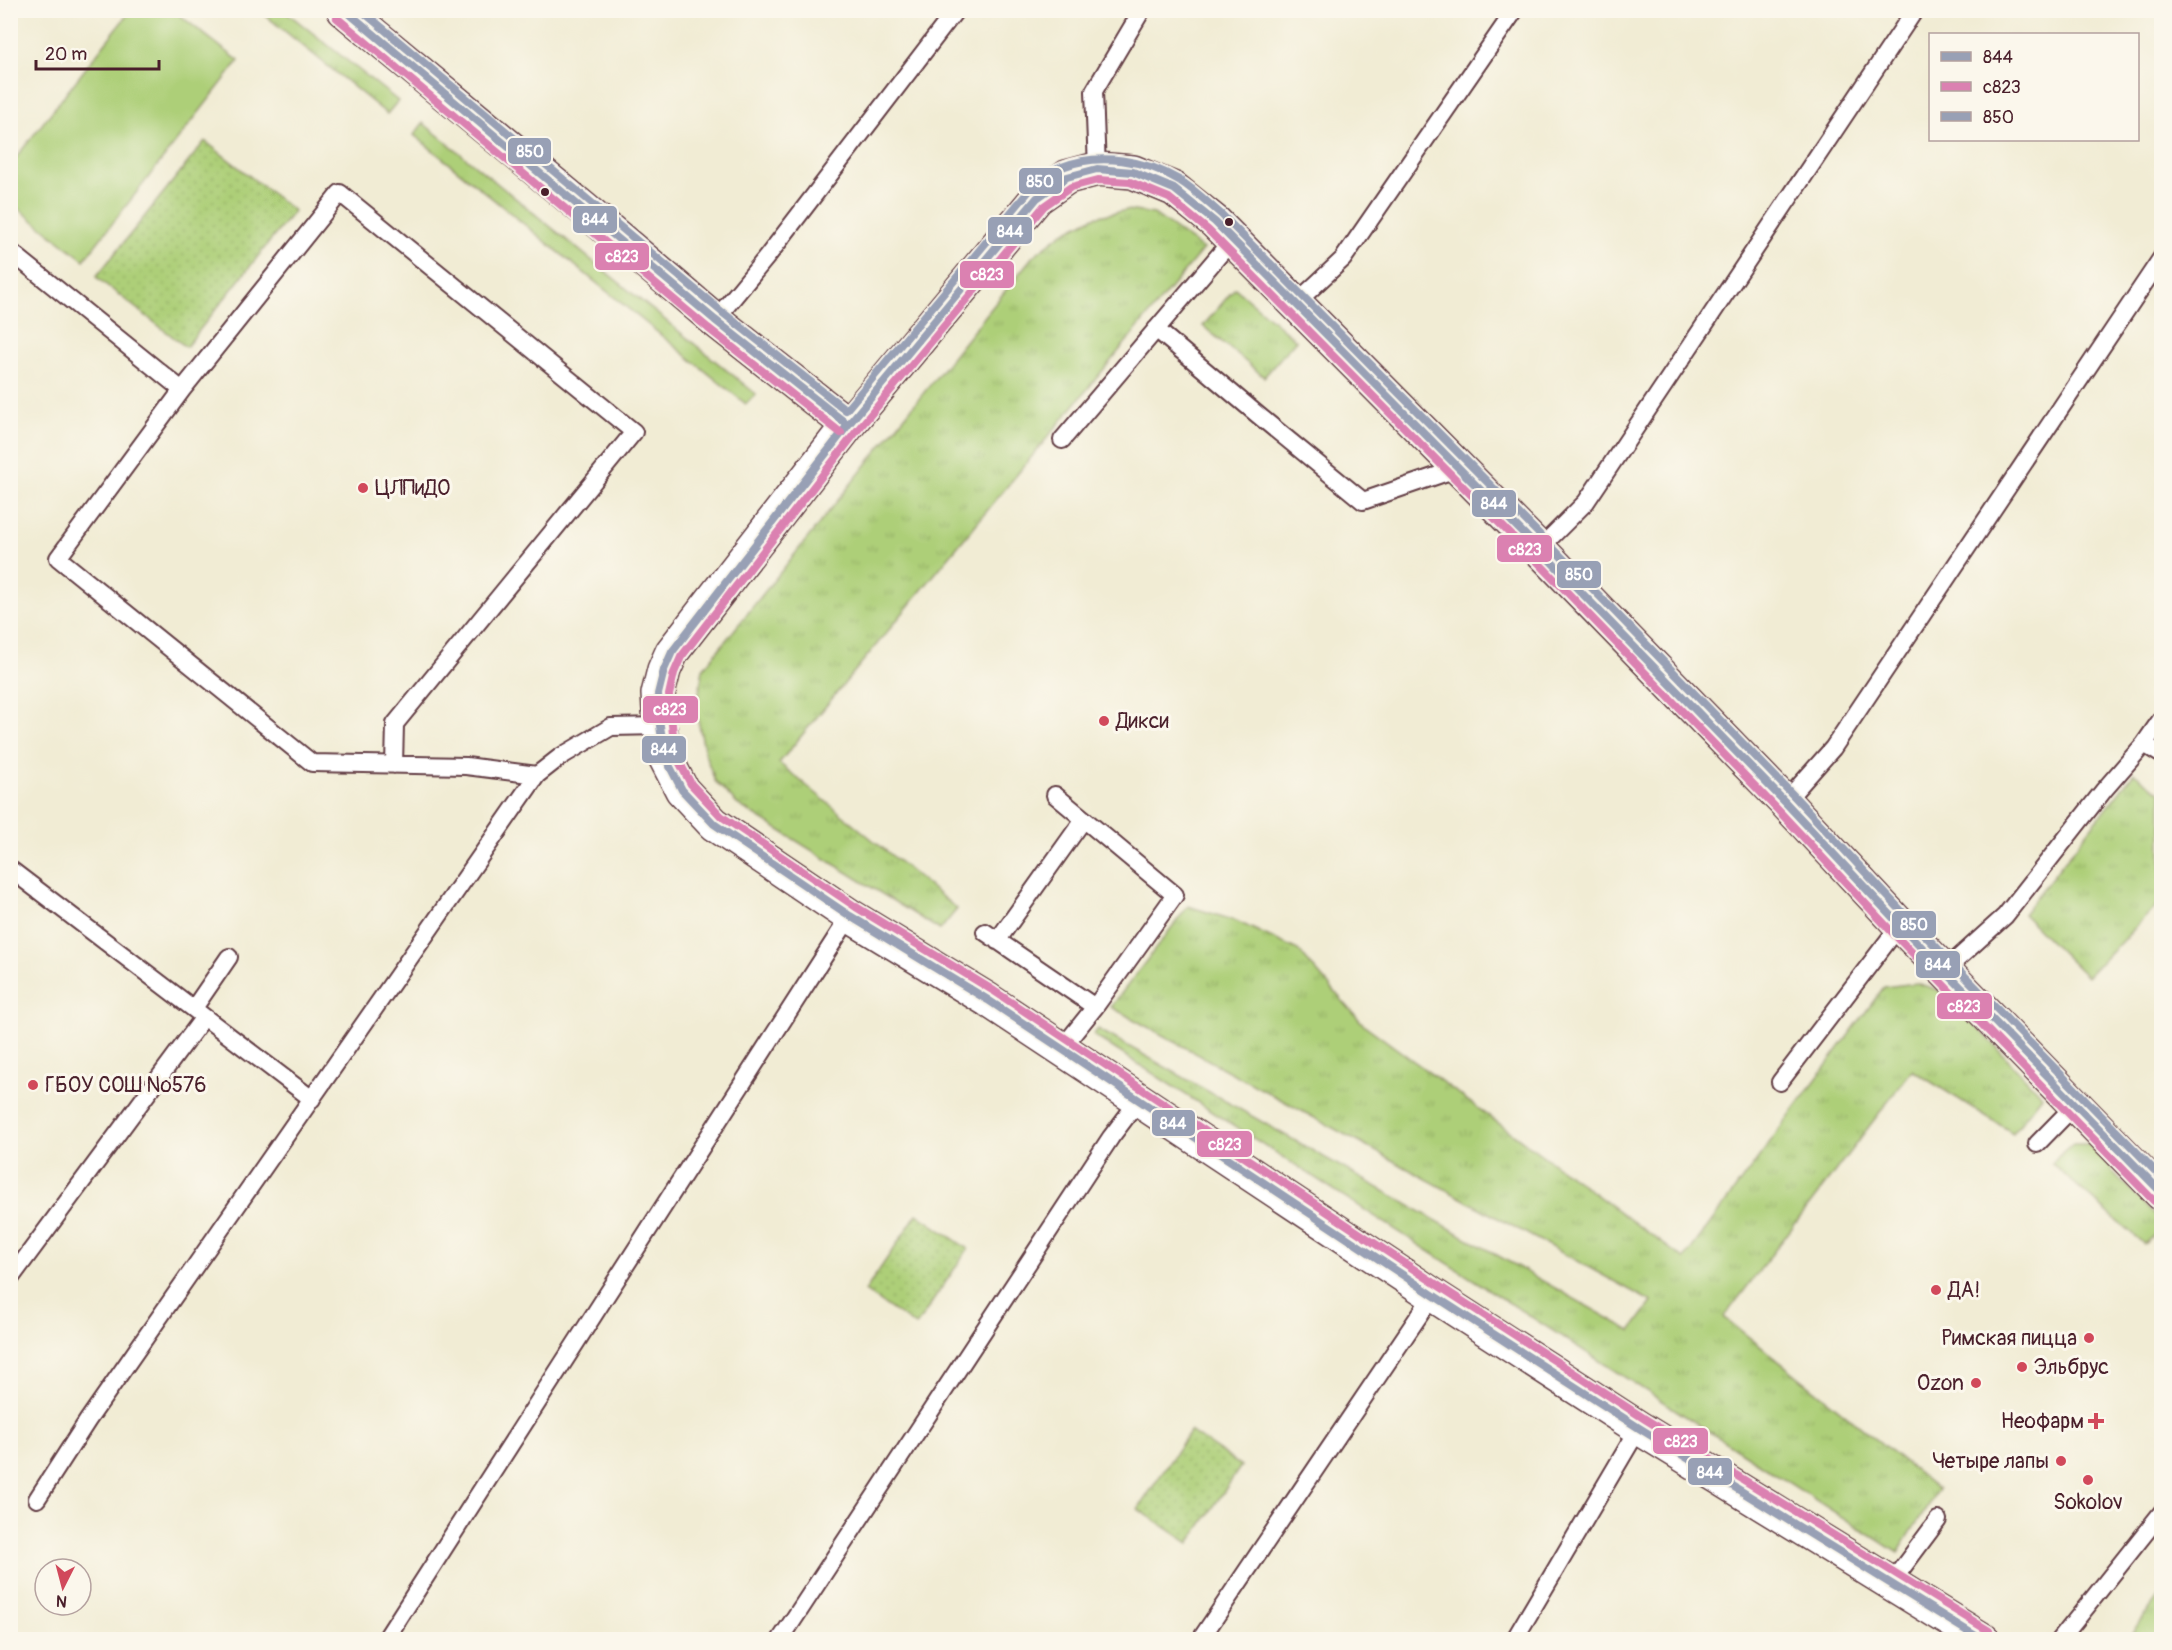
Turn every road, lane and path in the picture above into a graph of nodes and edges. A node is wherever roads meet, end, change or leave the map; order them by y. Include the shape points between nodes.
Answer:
1 (344, 10) edge
2 (956, 10) edge
3 (1142, 10) edge
4 (1515, 10) edge
5 (1915, 10) edge
6 (1097, 169) junction
7 (1232, 240) junction
8 (10, 251) edge
9 (2162, 257) edge
10 (1296, 303) junction
11 (715, 321) junction
12 (1156, 329) junction
13 (182, 390) junction
14 (848, 425) junction
15 (1062, 440) dead end
16 (1459, 468) junction
17 (1539, 549) junction
18 (2162, 718) edge
19 (660, 726) junction
20 (2144, 744) junction
21 (2162, 755) edge
22 (394, 765) junction
23 (537, 775) junction
24 (1055, 795) dead end
25 (1785, 802) junction
26 (1084, 819) junction
27 (10, 869) edge
28 (850, 916) junction
29 (1900, 925) junction
30 (229, 957) dead end
31 (1944, 970) junction
32 (1095, 1007) junction
33 (199, 1012) junction
34 (1062, 1048) junction
35 (1780, 1082) dead end
36 (312, 1099) junction
37 (1139, 1100) junction
38 (2075, 1105) junction
39 (2037, 1144) dead end
40 (2162, 1194) edge
41 (10, 1279) edge
42 (1433, 1295) junction
43 (1639, 1428) junction
44 (37, 1499) dead end
45 (2162, 1512) edge
46 (1938, 1520) dead end
47 (1891, 1583) junction
48 (385, 1640) edge
49 (780, 1640) edge
50 (1200, 1640) edge
51 (1514, 1640) edge
52 (1983, 1640) edge
53 (2060, 1640) edge

1 - 11 street
2 - 11 lane
3 - 6 lane via 1094,91
4 - 10 lane via 1343,259
5 - 17 lane via 1586,502
6 - 7 street via 1133,172 1174,189
6 - 14 street via 1067,177 1037,198
7 - 10 street
7 - 12 lane
8 - 13 lane
9 - 25 lane via 1833,748
10 - 16 street
11 - 14 street
12 - 15 lane
12 - 16 lane via 1363,501
13 - 22 lane via 58,558 312,763
13 - 22 lane via 340,193 634,432 395,724
14 - 19 street via 672,652 658,694
16 - 17 street
17 - 25 street
18 - 20 lane
19 - 23 lane via 611,727
19 - 28 street via 665,757 682,790 714,824
20 - 21 lane
20 - 31 lane via 2005,916
22 - 23 lane via 466,766
23 - 36 lane
24 - 26 lane
25 - 29 street
26 - 32 lane via 1175,894
26 - 32 lane via 991,937
27 - 33 lane
28 - 34 street
28 - 48 lane
29 - 31 street
29 - 35 lane
30 - 33 lane
31 - 38 street
32 - 34 lane
33 - 36 lane
33 - 41 lane
34 - 37 street
36 - 44 lane
37 - 42 street
37 - 49 lane via 1110,1137
38 - 39 lane
38 - 40 street
42 - 43 street
42 - 50 lane
43 - 47 street
43 - 51 lane
45 - 53 lane
46 - 47 lane
47 - 52 street

